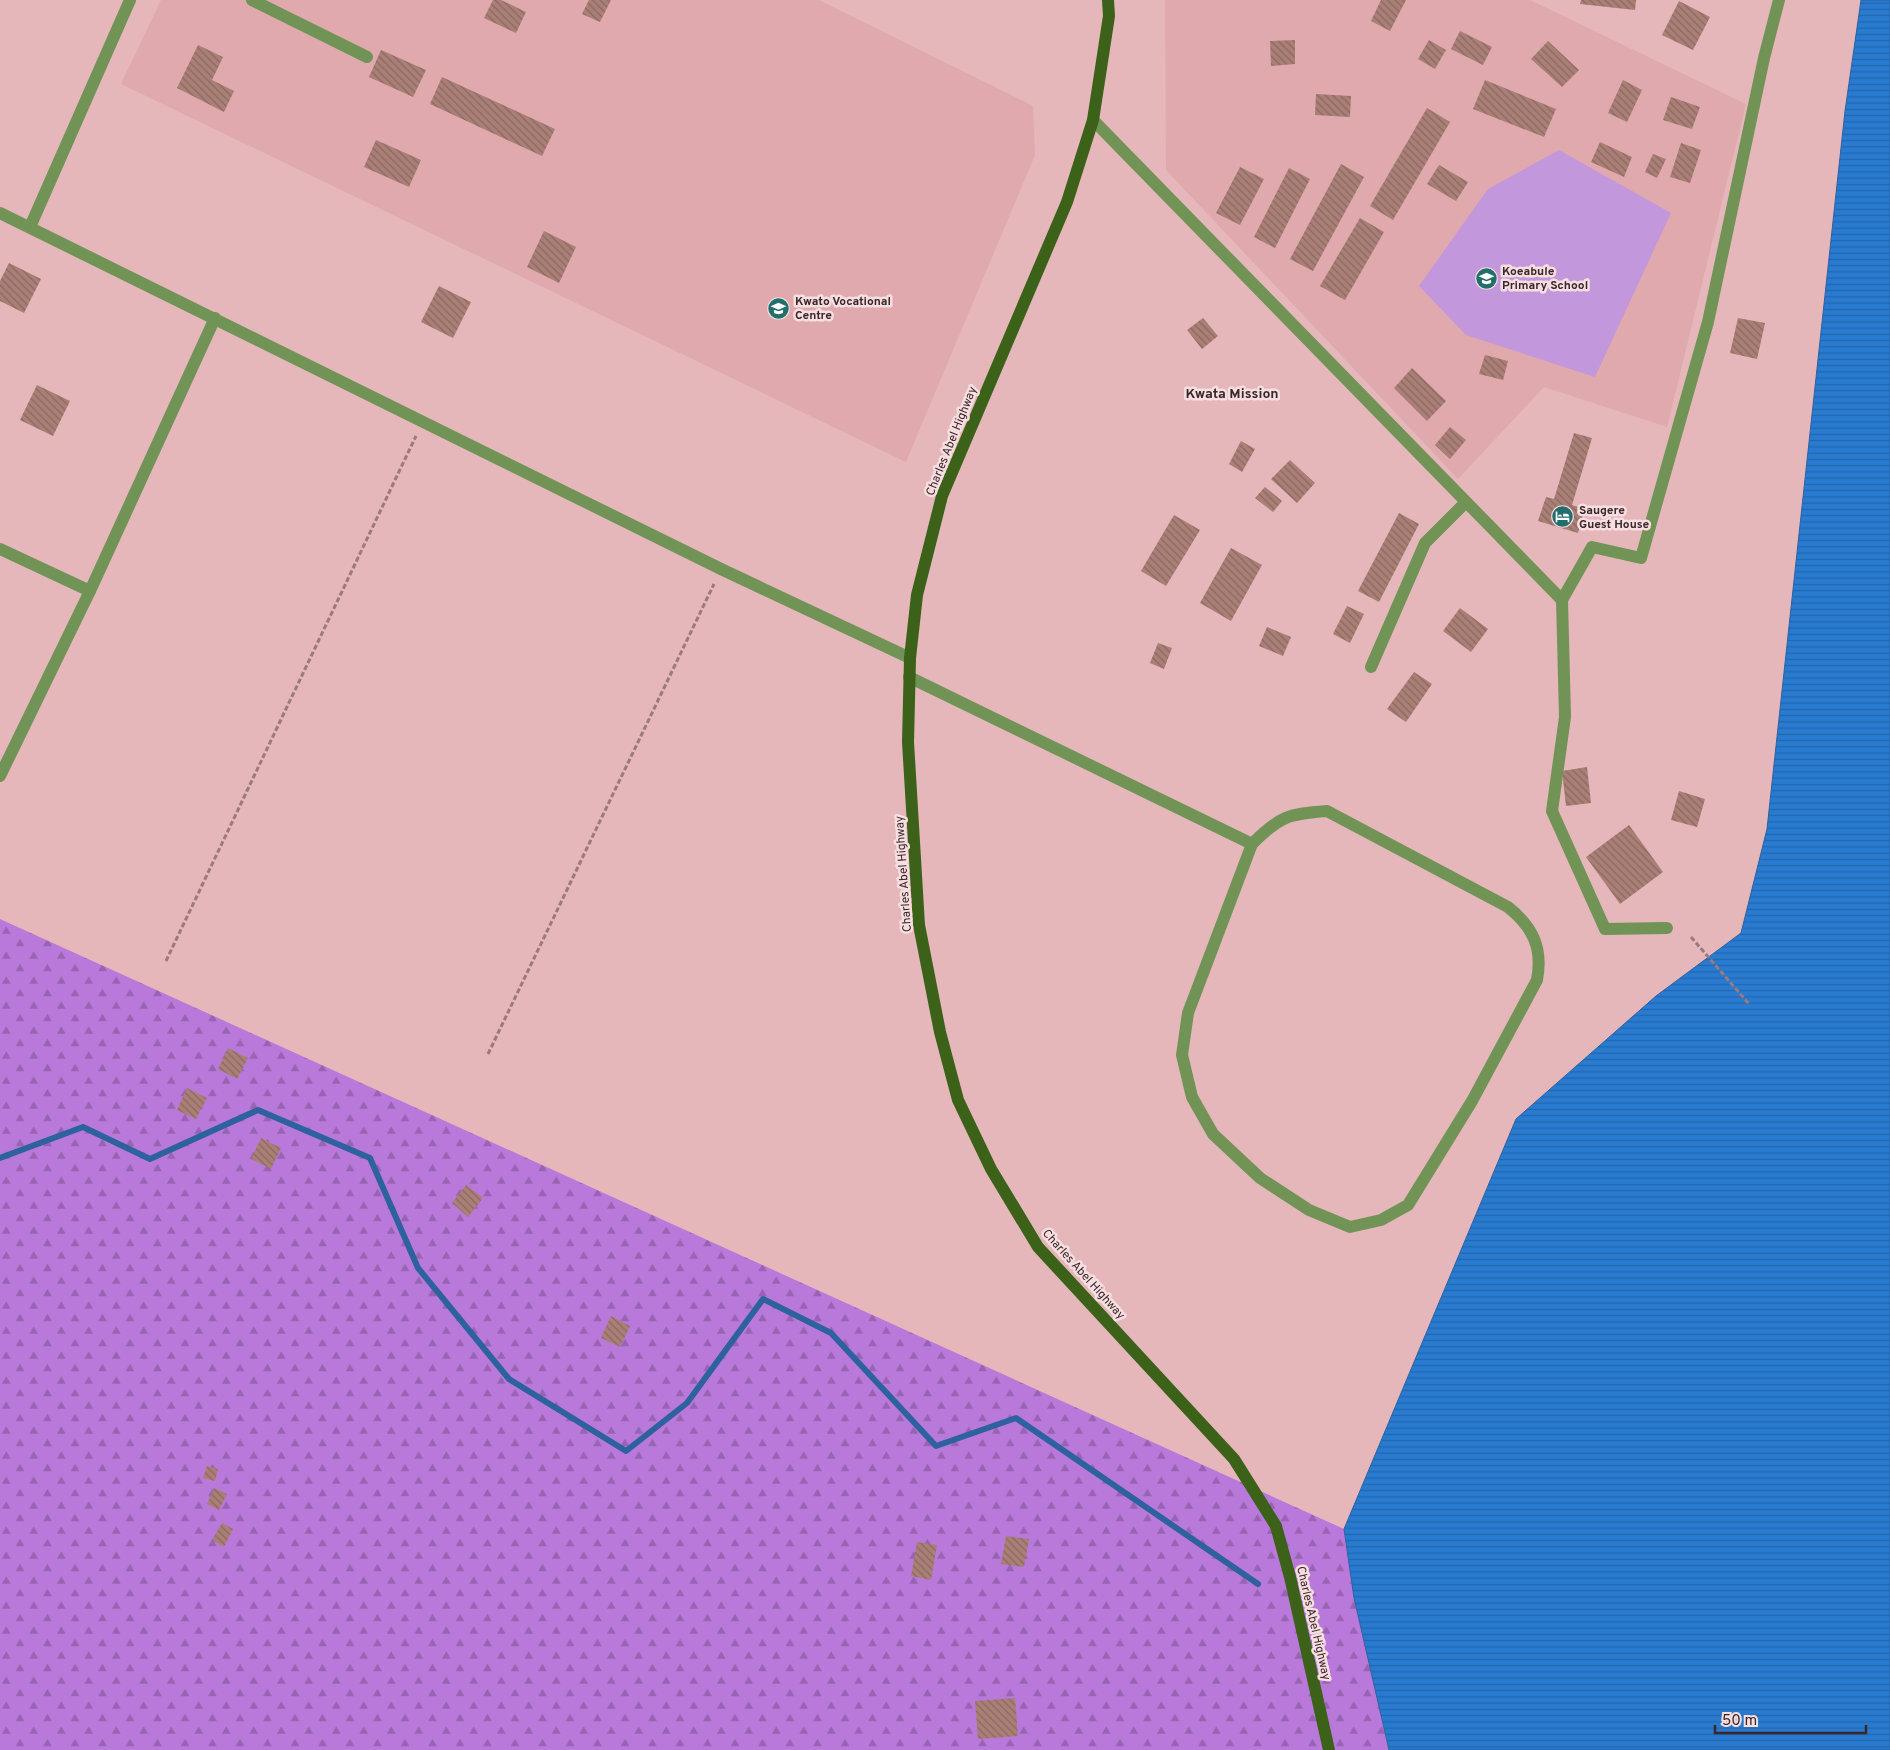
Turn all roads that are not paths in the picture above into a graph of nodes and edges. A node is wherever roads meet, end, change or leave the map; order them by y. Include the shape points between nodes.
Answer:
1 (130, 0) edge
2 (252, 0) edge
3 (1108, 0) edge
4 (1779, 0) edge
5 (367, 57) dead end
6 (1093, 120) junction
7 (0, 213) edge
8 (30, 227) junction
9 (215, 318) junction
10 (1466, 502) junction
11 (0, 550) edge
12 (90, 590) junction
13 (1562, 600) junction
14 (910, 658) junction
15 (1370, 667) dead end
16 (909, 677) junction
17 (0, 776) edge
18 (1252, 844) junction
19 (1667, 928) dead end
20 (1329, 1750) edge

1 - 8 street
2 - 5 street
3 - 6 main road, Charles Abel Highway via 1109,16
4 - 13 street via 1708,322 1641,558 1592,547
6 - 10 street
6 - 14 main road, Charles Abel Highway via 1067,202 942,496 917,595
7 - 8 street
8 - 9 street
9 - 12 street
9 - 14 street via 721,569
10 - 13 street
10 - 15 street via 1425,544
11 - 12 street
12 - 17 street
13 - 19 street via 1565,717 1552,812 1606,929
14 - 16 main road, Charles Abel Highway
16 - 18 street
16 - 20 main road, Charles Abel Highway via 908,742 919,925 940,1032 958,1100 991,1169 1038,1247 1234,1459 1276,1526
18 - 18 street via 1188,1013 1182,1056 1192,1097 1213,1134 1260,1178 1309,1210 1350,1228 1381,1220 1408,1205 1472,1101 1537,980 1540,963 1534,935 1524,920 1508,907 1327,812 1295,814 1271,825

